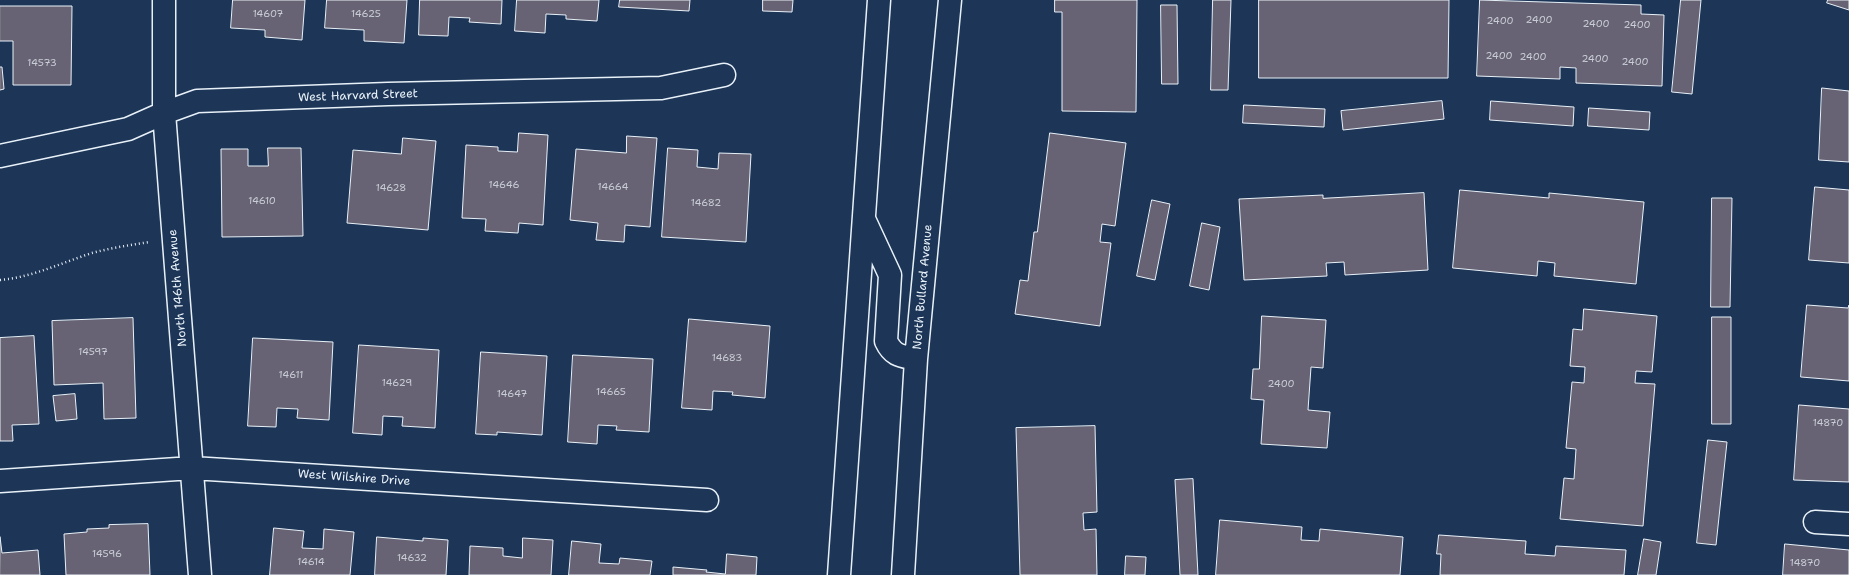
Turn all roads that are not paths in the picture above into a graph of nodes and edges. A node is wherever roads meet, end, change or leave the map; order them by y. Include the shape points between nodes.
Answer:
1 (164, 0) edge
2 (879, 0) edge
3 (950, 0) edge
4 (724, 75) dead end
5 (164, 113) junction
6 (0, 156) edge
7 (864, 217) junction
8 (916, 359) junction
9 (192, 468) junction
10 (0, 481) edge
11 (707, 500) dead end
12 (1815, 522) dead end
13 (1849, 524) edge
14 (200, 575) edge
15 (839, 575) edge
16 (903, 575) edge

1 - 5 street, North 146th Avenue
2 - 7 street
3 - 8 street, North Bullard Avenue
4 - 5 street, West Harvard Street via 662,88 197,101
5 - 6 street, West Harvard Street via 128,128
5 - 9 street, North 146th Avenue
7 - 8 street via 890,275 886,340 890,350 900,356
7 - 15 street
8 - 16 street, North Bullard Avenue
9 - 10 street, West Wilshire Drive
9 - 11 street, West Wilshire Drive
9 - 14 street, North 146th Avenue
12 - 13 street

